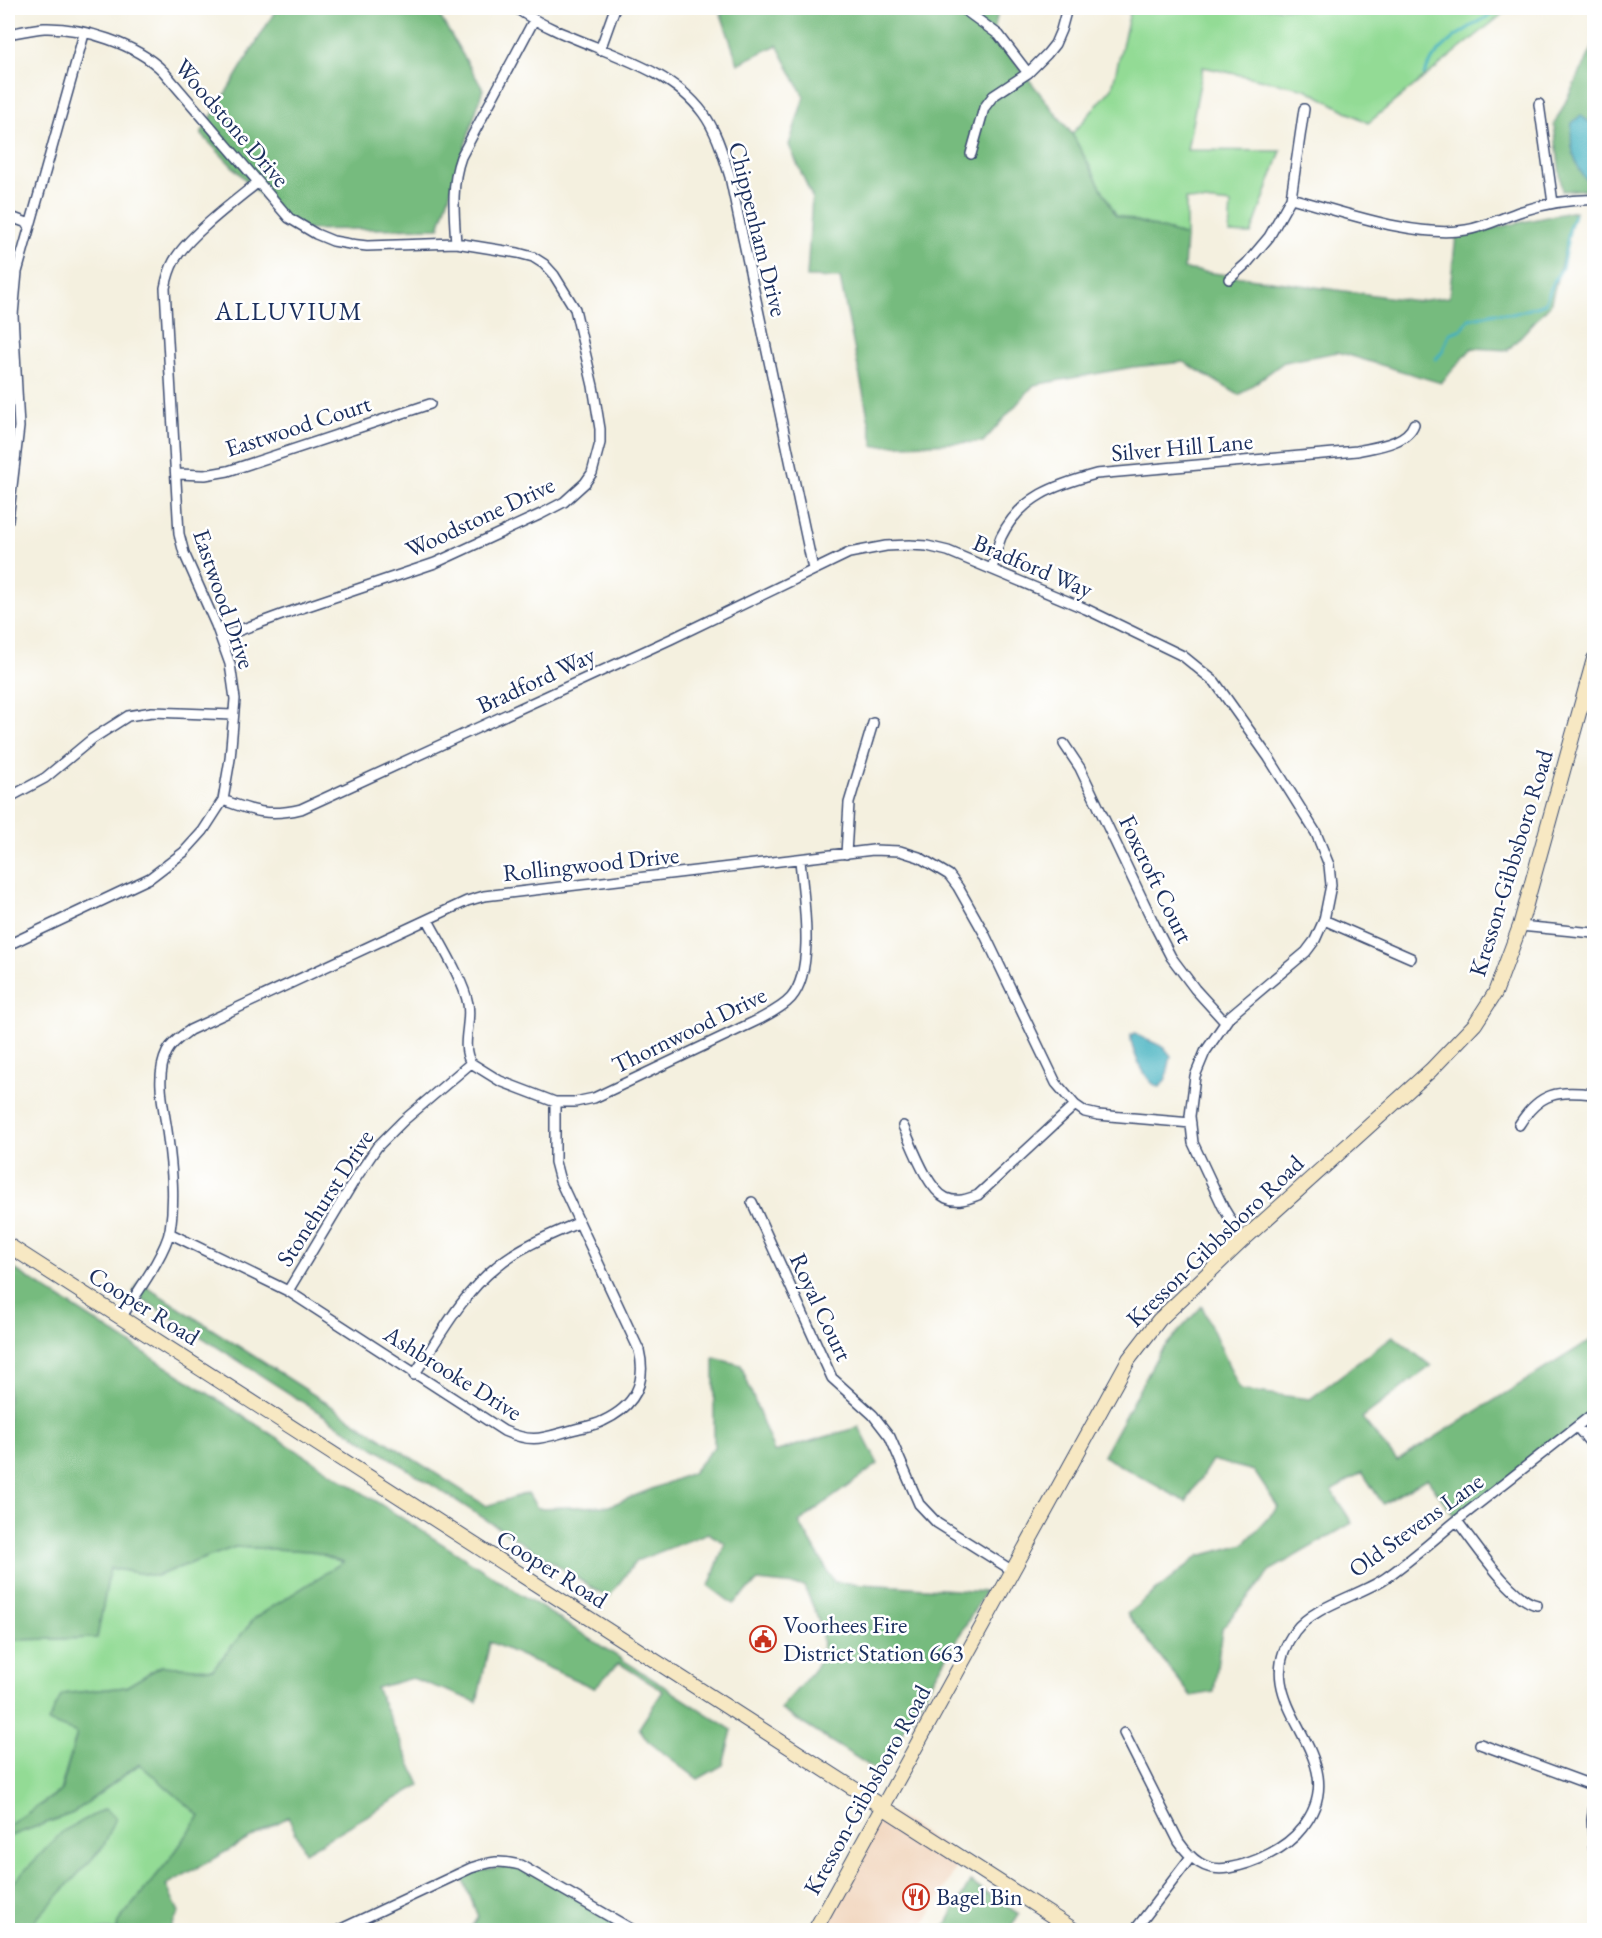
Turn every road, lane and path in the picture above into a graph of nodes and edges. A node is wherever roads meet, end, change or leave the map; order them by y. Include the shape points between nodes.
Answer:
1 (516, 8) edge
2 (615, 8) edge
3 (962, 8) edge
4 (1067, 8) edge
5 (534, 20) junction
6 (8, 34) edge
7 (84, 34) junction
8 (600, 50) junction
9 (1028, 73) junction
10 (1539, 104) dead end
11 (1304, 109) dead end
12 (971, 154) dead end
13 (257, 183) junction
14 (1291, 198) junction
15 (1594, 200) edge
16 (1553, 203) junction
17 (8, 216) edge
18 (30, 224) junction
19 (456, 243) junction
20 (1229, 279) dead end
21 (430, 404) dead end
22 (1414, 424) dead end
23 (176, 474) junction
24 (8, 520) edge
25 (813, 569) junction
26 (992, 569) junction
27 (220, 638) junction
28 (1594, 659) edge
29 (233, 715) junction
30 (873, 723) dead end
31 (1064, 744) dead end
32 (8, 798) edge
33 (223, 800) junction
34 (846, 854) junction
35 (800, 860) junction
36 (428, 920) junction
37 (1324, 920) junction
38 (1520, 926) junction
39 (1594, 933) edge
40 (8, 945) edge
41 (1411, 958) dead end
42 (1225, 1022) junction
43 (471, 1063) junction
44 (1594, 1094) edge
45 (555, 1102) junction
46 (1075, 1105) junction
47 (1191, 1123) junction
48 (1519, 1125) dead end
49 (903, 1126) dead end
50 (752, 1202) dead end
51 (578, 1223) junction
52 (169, 1233) junction
53 (1243, 1240) junction
54 (8, 1245) edge
55 (288, 1291) junction
56 (121, 1318) junction
57 (414, 1375) junction
58 (1594, 1413) edge
59 (1577, 1427) junction
60 (1594, 1447) edge
61 (1457, 1521) junction
62 (1013, 1571) junction
63 (1537, 1605) dead end
64 (1124, 1733) dead end
65 (1480, 1744) dead end
66 (1594, 1786) edge
67 (1594, 1806) edge
68 (883, 1807) junction
69 (1594, 1852) edge
70 (1190, 1858) junction
71 (345, 1929) edge
72 (633, 1930) edge
73 (815, 1930) edge
74 (1074, 1930) edge
75 (1135, 1930) edge

1 - 5 street, Chippenham Drive
2 - 8 street
3 - 9 street via 999,35
4 - 9 street via 1055,44
5 - 8 street, Chippenham Drive
5 - 19 street via 456,169
6 - 7 street, Woodstone Drive via 42,28
7 - 13 street, Woodstone Drive via 132,49 153,61
7 - 18 street
8 - 25 street, Chippenham Drive via 655,73 680,89 705,115 721,147
9 - 12 street via 993,96 984,108
10 - 16 street
11 - 14 street
13 - 19 street, Woodstone Drive via 289,218 333,241 367,246
13 - 23 street, Eastwood Drive via 187,245 169,271 165,288 166,325
14 - 16 street via 1446,233 1479,228
14 - 20 street via 1269,237
15 - 16 street
17 - 18 street
18 - 24 street via 14,295 19,428
19 - 27 street, Woodstone Drive via 533,257 554,275 570,298 600,429 592,472 564,502 461,552
21 - 23 street, Eastwood Court via 228,471
22 - 26 street, Silver Hill Lane via 1412,431 1402,437 1357,451 1096,474 1057,485 1012,520 1000,539
23 - 27 street, Eastwood Drive via 177,520 184,553
25 - 26 street, Bradford Way via 849,553 909,545 948,551
25 - 33 street, Bradford Way via 671,639 301,809 269,814
26 - 37 street, Bradford Way via 1184,656 1215,682 1316,833 1329,865 1331,885
27 - 29 street, Eastwood Drive via 230,664
28 - 38 street, Kresson-Gibbsboro Road
29 - 32 street via 152,712 128,716 45,778
29 - 33 street, Eastwood Drive
30 - 34 street via 849,803
31 - 42 street, Foxcroft Court via 1080,768 1171,957
33 - 40 street, Eastwood Drive via 184,852 150,878
34 - 35 street, Rollingwood Drive
34 - 46 street, Rollingwood Drive via 900,851 920,857 949,875 984,933 1056,1083
35 - 36 street, Rollingwood Drive via 484,896
35 - 45 street, Thornwood Drive via 806,962 791,998 760,1019 594,1098
36 - 43 street via 469,1005 466,1047
36 - 52 street, Rollingwood Drive via 190,1030 168,1050 160,1075 173,1184
37 - 41 street
37 - 42 street, Bradford Way via 1306,952
38 - 39 street
38 - 53 street, Kresson-Gibbsboro Road via 1499,983 1474,1024 1431,1070
42 - 47 street, Bradford Way via 1195,1076
43 - 45 street, Thornwood Drive via 500,1081
43 - 55 street, Stonehurst Drive via 377,1147
44 - 48 street via 1563,1091 1550,1096 1528,1111
45 - 51 street, Ashbrooke Drive via 555,1162
46 - 47 street, Rollingwood Drive via 1098,1115
46 - 49 street via 978,1195 965,1200 944,1198 936,1190
47 - 53 street, Bradford Way via 1193,1143 1207,1175
50 - 62 street, Royal Court via 832,1378 873,1415 890,1437 919,1504 937,1523
51 - 57 street via 512,1256 490,1272 463,1302
51 - 57 street, Ashbrooke Drive via 642,1361 640,1386 623,1409 603,1422 533,1440 520,1438
52 - 55 street, Ashbrooke Drive
52 - 56 street, Rollingwood Drive
53 - 62 street, Kresson-Gibbsboro Road via 1159,1320 1129,1359
54 - 56 street, Cooper Road
55 - 57 street, Ashbrooke Drive
56 - 68 street, Cooper Road
58 - 59 street, Old Stevens Lane
59 - 60 street
59 - 61 street, Old Stevens Lane
61 - 63 street via 1511,1590
61 - 70 street, Old Stevens Lane via 1385,1578 1308,1619 1287,1645 1280,1668 1281,1682 1320,1785 1315,1810 1304,1826 1271,1854 1227,1868 1206,1867
62 - 68 street, Kresson-Gibbsboro Road
64 - 70 street
65 - 66 street
67 - 69 street
68 - 73 street, Kresson-Gibbsboro Road
68 - 74 street, Cooper Road
70 - 75 street
71 - 72 street via 471,1868 502,1861 520,1865

